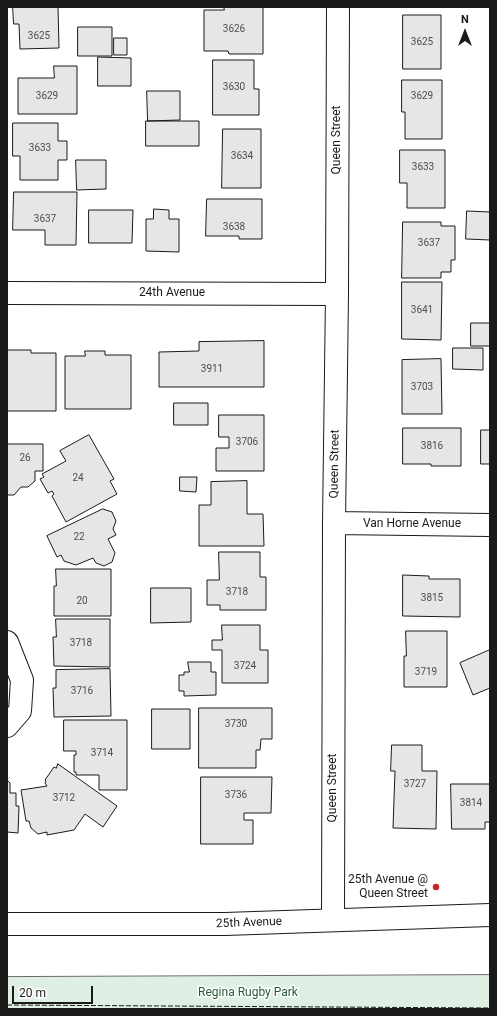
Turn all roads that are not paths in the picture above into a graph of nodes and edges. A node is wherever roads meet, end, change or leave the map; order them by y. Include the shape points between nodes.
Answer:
1 (338, 7) edge
2 (7, 293) edge
3 (337, 294) junction
4 (334, 523) junction
5 (490, 525) edge
6 (7, 642) edge
7 (7, 726) edge
8 (490, 915) edge
9 (333, 920) junction
10 (7, 924) edge

1 - 3 street, Queen Street
2 - 3 street, 24th Avenue
3 - 4 street, Queen Street
4 - 5 street, Van Horne Avenue
4 - 9 street, Queen Street
6 - 7 street via 22,680 20,711
8 - 9 street, 25th Avenue
9 - 10 street, 25th Avenue via 225,924

